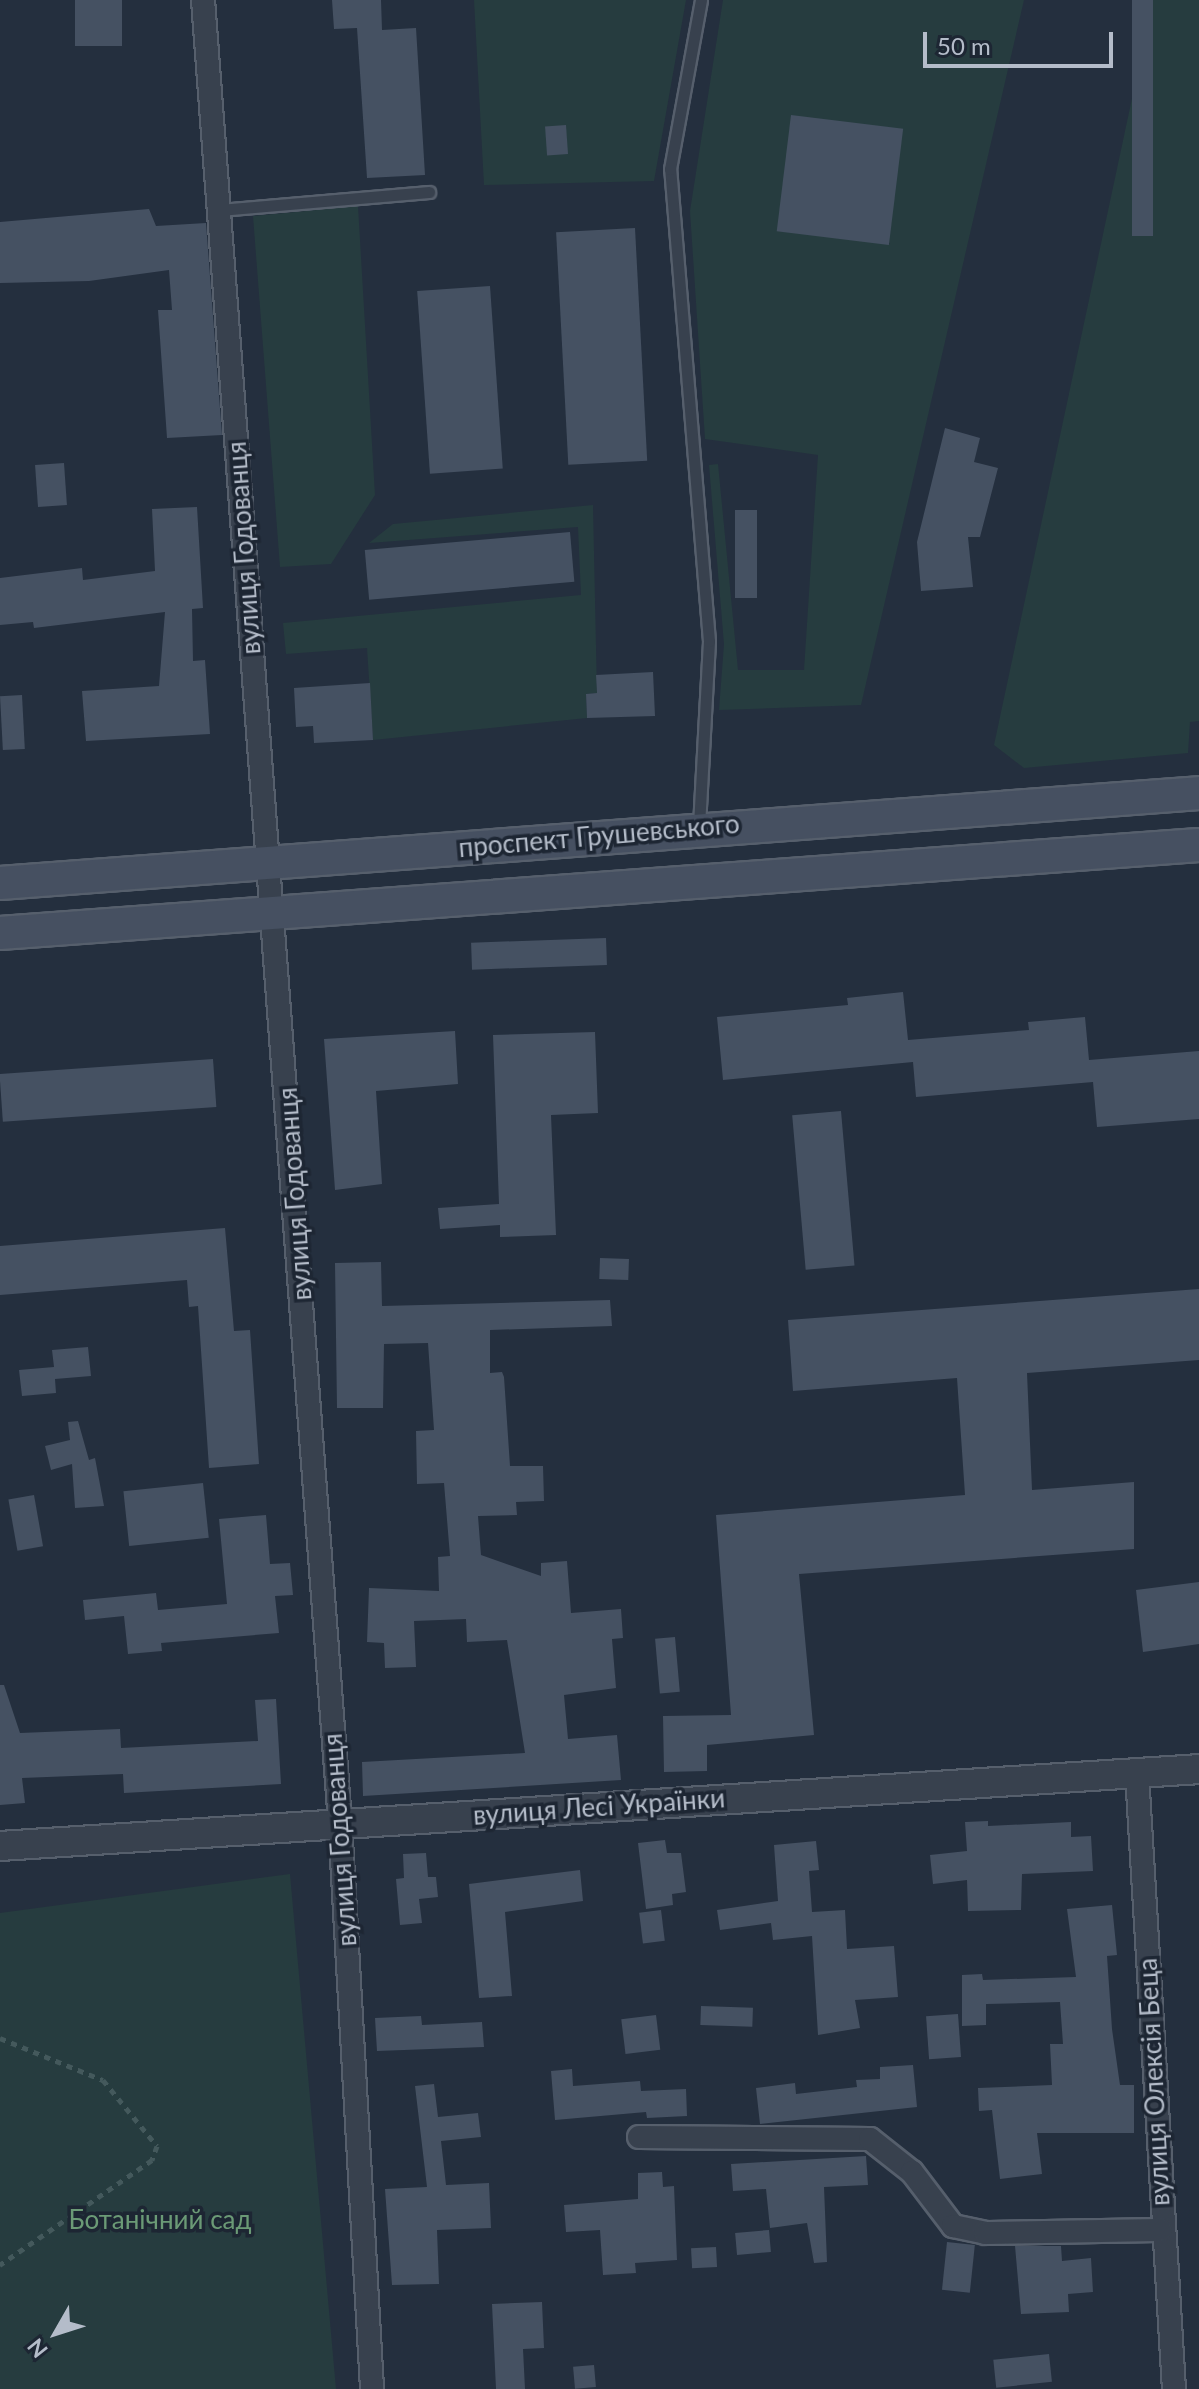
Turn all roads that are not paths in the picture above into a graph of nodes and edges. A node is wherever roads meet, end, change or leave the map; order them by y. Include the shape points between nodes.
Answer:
1 (203, 0) edge
2 (701, 0) edge
3 (429, 192) dead end
4 (219, 210) junction
5 (1199, 793) edge
6 (699, 827) junction
7 (1199, 845) edge
8 (269, 864) junction
9 (0, 883) edge
10 (273, 913) junction
11 (0, 933) edge
12 (1199, 1769) edge
13 (1137, 1774) junction
14 (340, 1823) junction
15 (0, 1846) edge
16 (639, 2137) dead end
17 (1161, 2230) junction
18 (372, 2389) edge
19 (1174, 2389) edge

1 - 4 street, вулиця Годованця
2 - 6 lane via 670,169 709,641
3 - 4 lane
4 - 8 street, вулиця Годованця
5 - 6 main road, проспект Грушевського
6 - 8 main road, проспект Грушевського
7 - 10 main road, проспект Грушевського
8 - 9 main road, проспект Грушевського
8 - 10 street, вулиця Годованця
10 - 11 main road, проспект Грушевського
10 - 14 street, вулиця Годованця
12 - 13 street, вулиця Лесі Українки
13 - 14 street, вулиця Лесі Українки
13 - 17 street, вулиця Олексія Беца
14 - 15 street, вулиця Лесі Українки
14 - 18 street, вулиця Годованця
16 - 17 street via 870,2139 912,2172 953,2226 985,2233
17 - 19 street, вулиця Олексія Беца

